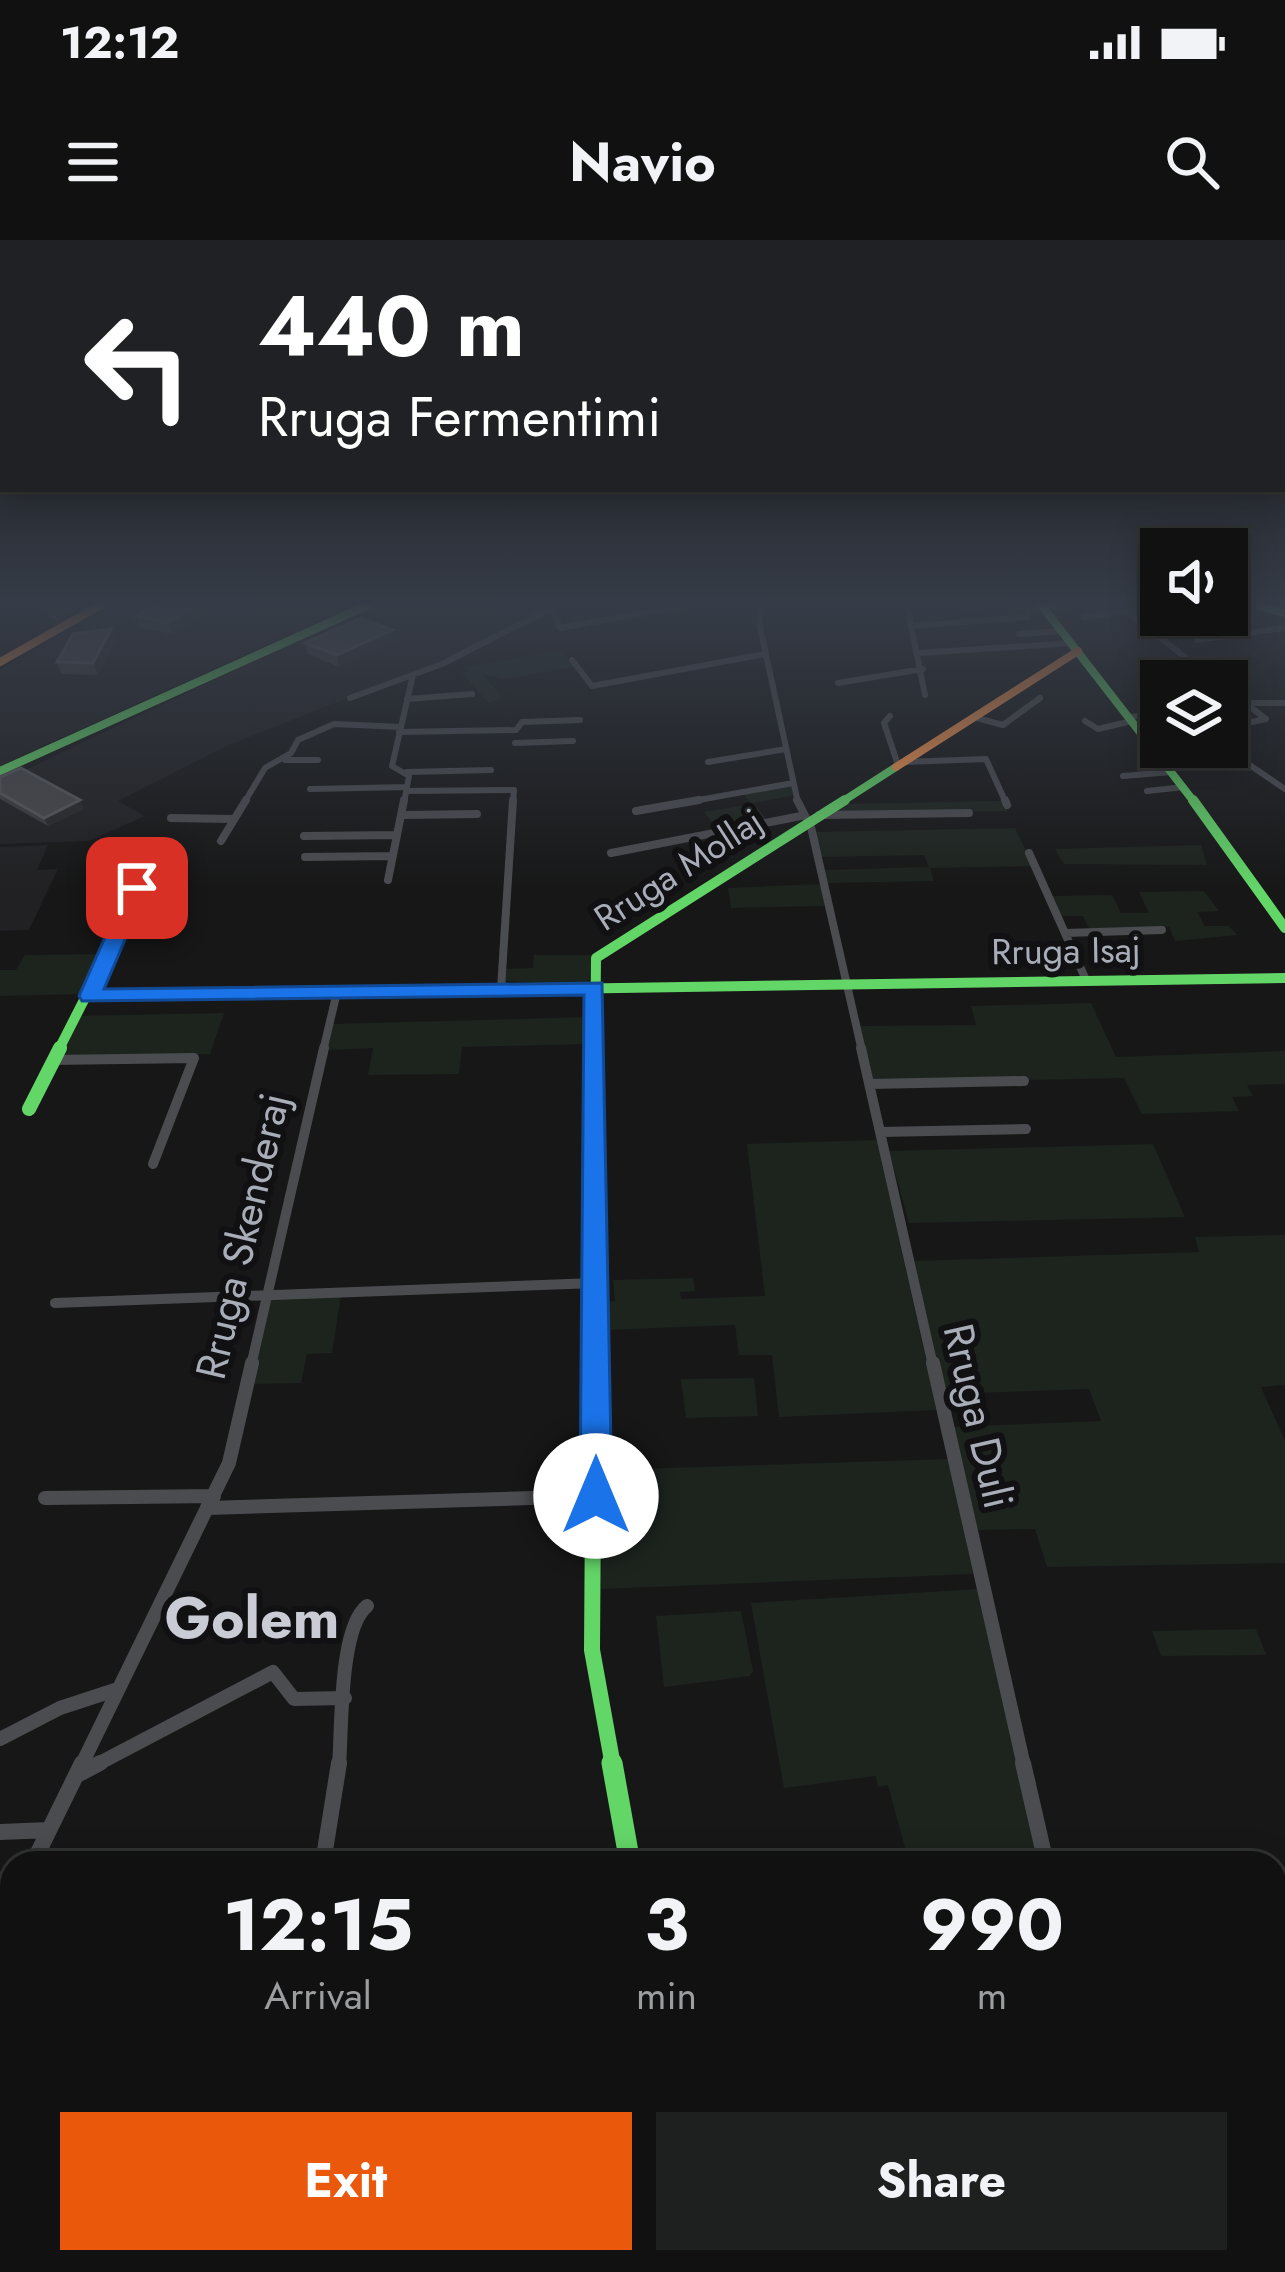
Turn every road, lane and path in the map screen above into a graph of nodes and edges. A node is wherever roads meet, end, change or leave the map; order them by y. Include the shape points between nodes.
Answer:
1 (156, 701) edge
2 (407, 701) edge
3 (775, 701) edge
4 (995, 701) edge
5 (1036, 701) edge
6 (1117, 701) edge
7 (1248, 706) edge
8 (890, 716) dead end
9 (1140, 717) edge
10 (973, 718) junction
11 (1131, 719) junction
12 (580, 720) dead end
13 (1085, 721) dead end
14 (1248, 724) edge
15 (1140, 726) edge
16 (400, 730) junction
17 (516, 730) junction
18 (573, 741) dead end
19 (514, 743) junction
20 (786, 749) junction
21 (514, 755) dead end
22 (283, 759) junction
23 (318, 760) dead end
24 (708, 762) dead end
25 (901, 763) junction
26 (1248, 764) edge
27 (1170, 768) edge
28 (491, 770) dead end
29 (0, 771) edge
30 (407, 772) junction
31 (1172, 772) junction
32 (1123, 776) dead end
33 (793, 783) junction
34 (310, 788) dead end
35 (1184, 788) junction
36 (406, 789) junction
37 (1285, 789) edge
38 (1147, 791) dead end
39 (1007, 805) dead end
40 (636, 811) dead end
41 (969, 813) dead end
42 (401, 814) junction
43 (477, 814) dead end
44 (171, 818) dead end
45 (809, 818) junction
46 (232, 819) junction
47 (397, 835) junction
48 (304, 836) dead end
49 (221, 842) dead end
50 (611, 853) dead end
51 (1029, 853) dead end
52 (392, 856) junction
53 (305, 857) dead end
54 (147, 870) dead end
55 (388, 880) dead end
56 (1278, 904) edge
57 (1285, 928) edge
58 (1162, 930) dead end
59 (1065, 933) junction
60 (1285, 978) edge
61 (1086, 980) junction
62 (847, 984) junction
63 (595, 988) junction
64 (501, 989) junction
65 (337, 992) junction
66 (88, 996) junction
67 (52, 1060) junction
68 (1024, 1081) dead end
69 (870, 1084) junction
70 (29, 1108) dead end
71 (1026, 1129) dead end
72 (880, 1132) junction
73 (153, 1164) dead end
74 (595, 1283) junction
75 (265, 1295) junction
76 (55, 1303) dead end
77 (596, 1496) junction
78 (45, 1498) dead end
79 (211, 1502) junction
80 (367, 1606) dead end
81 (119, 1689) junction
82 (345, 1698) junction
83 (0, 1739) edge
84 (76, 1776) junction
85 (50, 1829) junction
86 (0, 1832) edge
87 (39, 1851) edge
88 (325, 1851) edge
89 (628, 1851) edge
90 (1043, 1851) edge

1 - 29 street
2 - 16 street
3 - 20 street, Rruga Duli
4 - 10 street, Rruga Mollaj
5 - 10 street via 1003,725
6 - 11 street
7 - 14 street via 1265,721
8 - 25 street via 884,723 891,757
9 - 11 street
10 - 25 street, Rruga Mollaj
11 - 13 street via 1098,729
11 - 15 street
12 - 17 street via 522,722
16 - 17 street
16 - 22 street via 329,725 298,740
16 - 30 street via 392,766
17 - 19 street
18 - 19 street
19 - 21 street
20 - 24 street
20 - 33 street, Rruga Duli
22 - 23 street
22 - 46 street via 265,768
25 - 39 street via 986,759
25 - 45 street, Rruga Mollaj
26 - 37 street
27 - 31 street
28 - 30 street
30 - 36 street
31 - 32 street
31 - 35 street
33 - 40 street
33 - 45 street, Rruga Duli
34 - 36 street
35 - 38 street
35 - 56 street
36 - 42 street
36 - 64 street via 514,790
41 - 45 street, Rruga Mollaj
42 - 43 street
42 - 47 street
44 - 46 street
45 - 50 street
45 - 62 street, Rruga Duli
45 - 63 street, Rruga Mollaj via 601,953
46 - 49 street
47 - 48 street
47 - 52 street
51 - 59 street
52 - 53 street
52 - 55 street
54 - 66 street
56 - 57 street
58 - 59 street
59 - 61 street
60 - 61 street, Rruga Isaj
61 - 62 street, Rruga Isaj
62 - 63 street, Rruga Isaj
62 - 69 street, Rruga Duli
63 - 64 street, Rruga Isaj
63 - 74 street
64 - 65 street, Rruga Isaj
65 - 66 street, Rruga Isaj
65 - 75 street, Rruga Skenderaj
66 - 67 street
67 - 70 street
67 - 73 street via 194,1058
68 - 69 street
69 - 72 street, Rruga Duli
71 - 72 street
72 - 90 street, Rruga Duli
74 - 75 street
74 - 77 street
75 - 76 street
75 - 79 street, Rruga Skenderaj via 229,1463
77 - 79 street
77 - 89 street via 593,1679
78 - 79 street
79 - 81 street, Rruga Skenderaj
80 - 82 street via 352,1629
81 - 83 street
81 - 84 street, Rruga Skenderaj
82 - 84 street via 294,1699 273,1672
82 - 88 street
84 - 85 street, Rruga Skenderaj
85 - 86 street
85 - 87 street, Rruga Skenderaj

